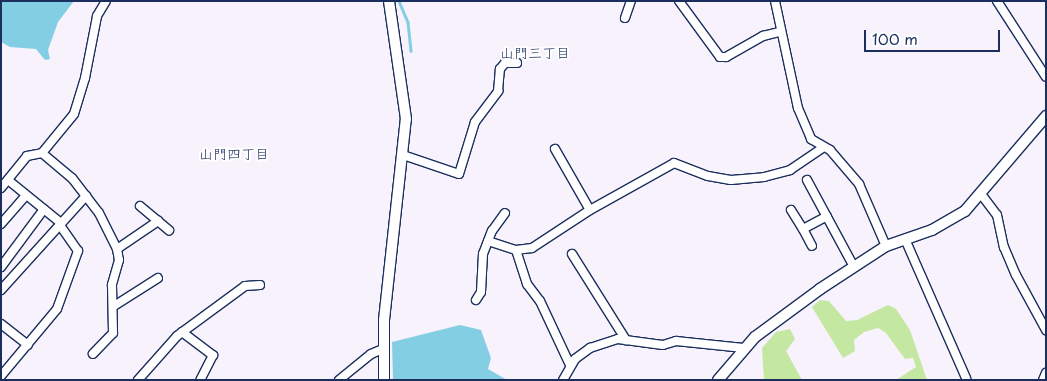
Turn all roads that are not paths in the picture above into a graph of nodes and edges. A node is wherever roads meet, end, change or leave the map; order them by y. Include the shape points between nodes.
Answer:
1 (106, 1) edge
2 (389, 1) edge
3 (631, 1) edge
4 (679, 1) edge
5 (775, 1) edge
6 (997, 1) edge
7 (625, 18) dead end
8 (779, 32) junction
9 (517, 63) dead end
10 (1046, 77) edge
11 (1046, 116) edge
12 (824, 147) junction
13 (555, 149) dead end
14 (42, 153) junction
15 (403, 155) junction
16 (8, 180) junction
17 (807, 180) dead end
18 (1, 188) edge
19 (981, 194) junction
20 (26, 195) junction
21 (86, 196) junction
22 (140, 206) dead end
23 (44, 209) junction
24 (590, 210) junction
25 (791, 210) dead end
26 (505, 213) dead end
27 (827, 216) junction
28 (158, 222) junction
29 (1, 224) edge
30 (61, 224) junction
31 (802, 229) junction
32 (169, 230) dead end
33 (905, 239) junction
34 (488, 241) junction
35 (812, 246) dead end
36 (886, 246) junction
37 (117, 250) junction
38 (516, 250) junction
39 (572, 254) dead end
40 (854, 266) junction
41 (1, 267) edge
42 (158, 278) dead end
43 (260, 285) dead end
44 (1, 290) edge
45 (476, 300) dead end
46 (114, 306) junction
47 (1, 324) edge
48 (1046, 330) edge
49 (182, 332) junction
50 (626, 340) junction
51 (28, 345) junction
52 (744, 348) junction
53 (383, 349) junction
54 (93, 354) dead end
55 (570, 365) junction
56 (1046, 373) edge
57 (1, 376) edge
58 (382, 378) edge
59 (966, 378) dead end
60 (138, 380) edge
61 (200, 380) edge
62 (339, 380) edge
63 (563, 380) edge
64 (718, 380) edge
65 (1043, 380) edge

1 - 14 street via 96,16 85,78 74,114
2 - 15 street via 406,120
3 - 7 street
4 - 8 street via 720,57 726,58 763,36
5 - 8 street
6 - 10 street
8 - 12 street via 798,108 811,139
9 - 15 street via 505,63 500,69 498,91 474,122 459,174
11 - 19 street
12 - 24 street via 790,170 764,177 731,180 708,176 674,163
12 - 36 street via 838,157 859,184
13 - 24 street
14 - 16 street via 27,156
14 - 21 street via 72,178
15 - 53 street
16 - 18 street
16 - 20 street
17 - 27 street
19 - 33 street via 950,221
19 - 48 street via 997,215 1004,247
20 - 23 street
20 - 29 street
21 - 30 street
21 - 37 street
22 - 28 street
23 - 30 street
23 - 41 street
24 - 38 street via 542,243
25 - 31 street
26 - 34 street
27 - 31 street
27 - 40 street
28 - 32 street
28 - 37 street
30 - 44 street
30 - 51 street via 78,251 57,309
31 - 35 street
33 - 36 street
33 - 59 street
34 - 38 street
34 - 45 street via 481,260 481,292
36 - 40 street
37 - 46 street via 119,260 112,285
38 - 55 street via 527,284 540,300
39 - 50 street
40 - 52 street via 770,325
42 - 46 street
43 - 49 street via 245,286
46 - 54 street via 113,333
47 - 51 street
49 - 60 street
49 - 61 street via 213,355
50 - 52 street
50 - 55 street via 597,345
51 - 57 street
52 - 64 street
53 - 58 street
53 - 62 street via 371,354
55 - 63 street
56 - 65 street

